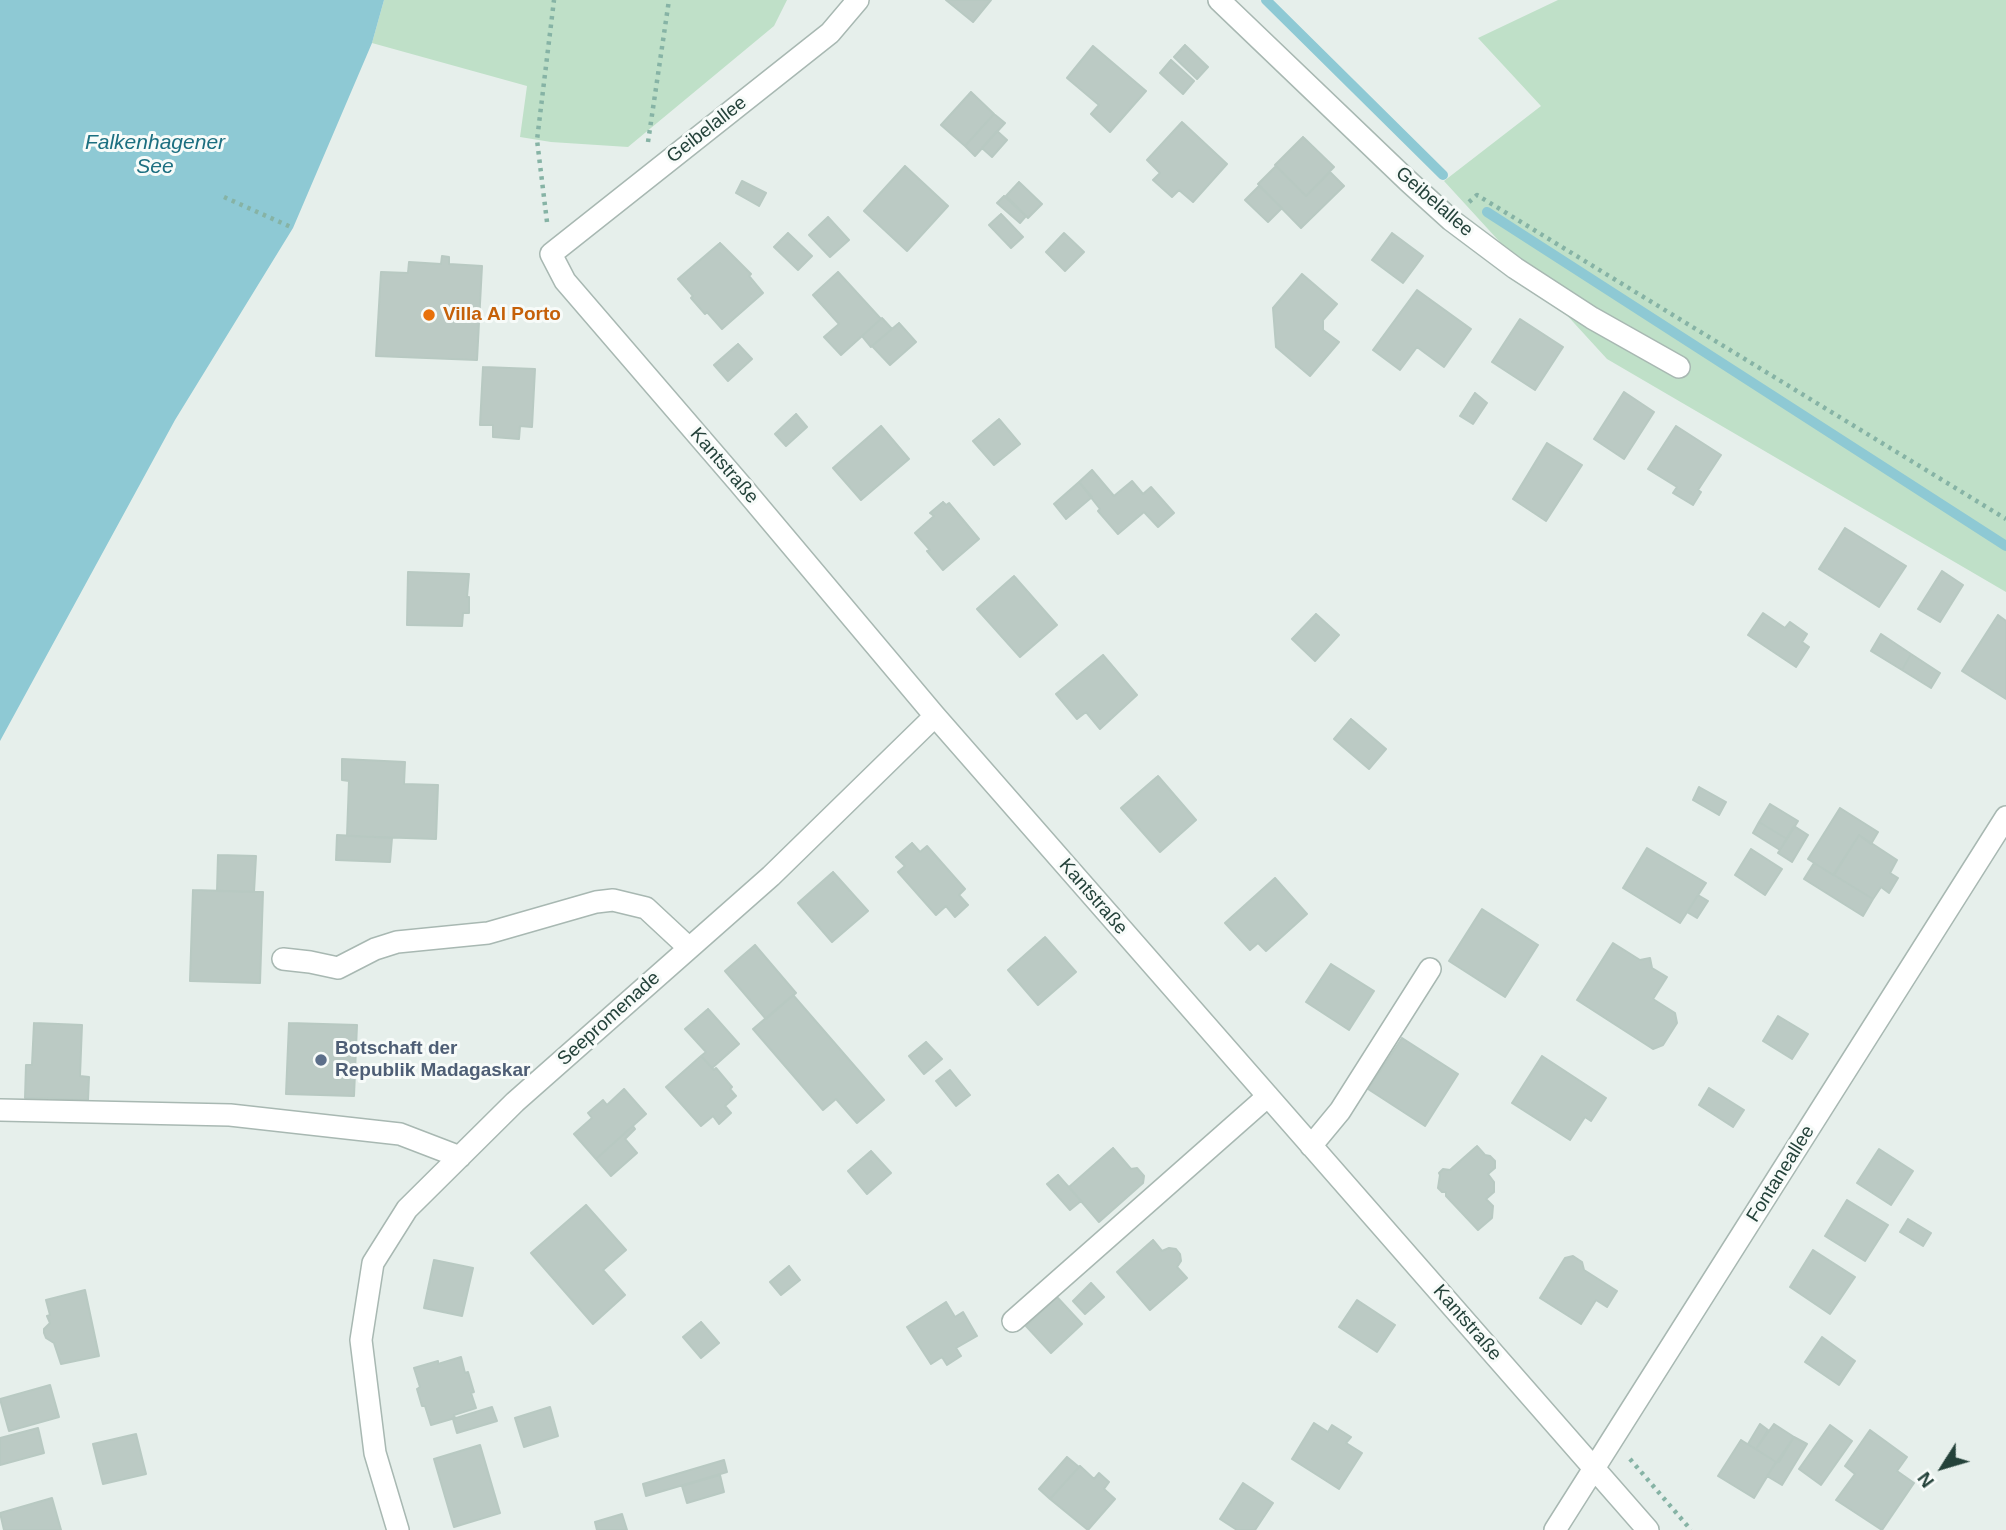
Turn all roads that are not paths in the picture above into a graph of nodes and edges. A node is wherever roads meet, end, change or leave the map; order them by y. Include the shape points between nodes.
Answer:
1 (858, 0) edge
2 (1219, 0) edge
3 (551, 254) joint
4 (1679, 367) dead end
5 (935, 716) junction
6 (2006, 817) edge
7 (689, 948) junction
8 (283, 959) dead end
9 (1430, 969) dead end
10 (1268, 1096) junction
11 (0, 1110) edge
12 (1311, 1146) junction
13 (460, 1157) junction
14 (1013, 1321) dead end
15 (1594, 1469) junction
16 (398, 1530) edge
17 (1555, 1530) edge
18 (1648, 1530) edge

1 - 3 street, Geibelallee via 830,33
2 - 4 street, Geibelallee via 1451,220 1592,318
3 - 5 street, Kantstraße via 565,281
5 - 7 street, Seepromenade via 771,876
5 - 10 street, Kantstraße
6 - 15 street, Fontaneallee
7 - 8 street via 646,908 613,900 488,933 397,942 338,968
7 - 13 street, Seepromenade via 515,1102
9 - 12 street via 1340,1111
10 - 12 street, Kantstraße
10 - 14 street
11 - 13 street via 230,1115 400,1133
12 - 15 street, Kantstraße
13 - 16 street, Seepromenade via 407,1209 373,1263 361,1340 375,1453
15 - 17 street, Fontaneallee
15 - 18 street, Kantstraße

